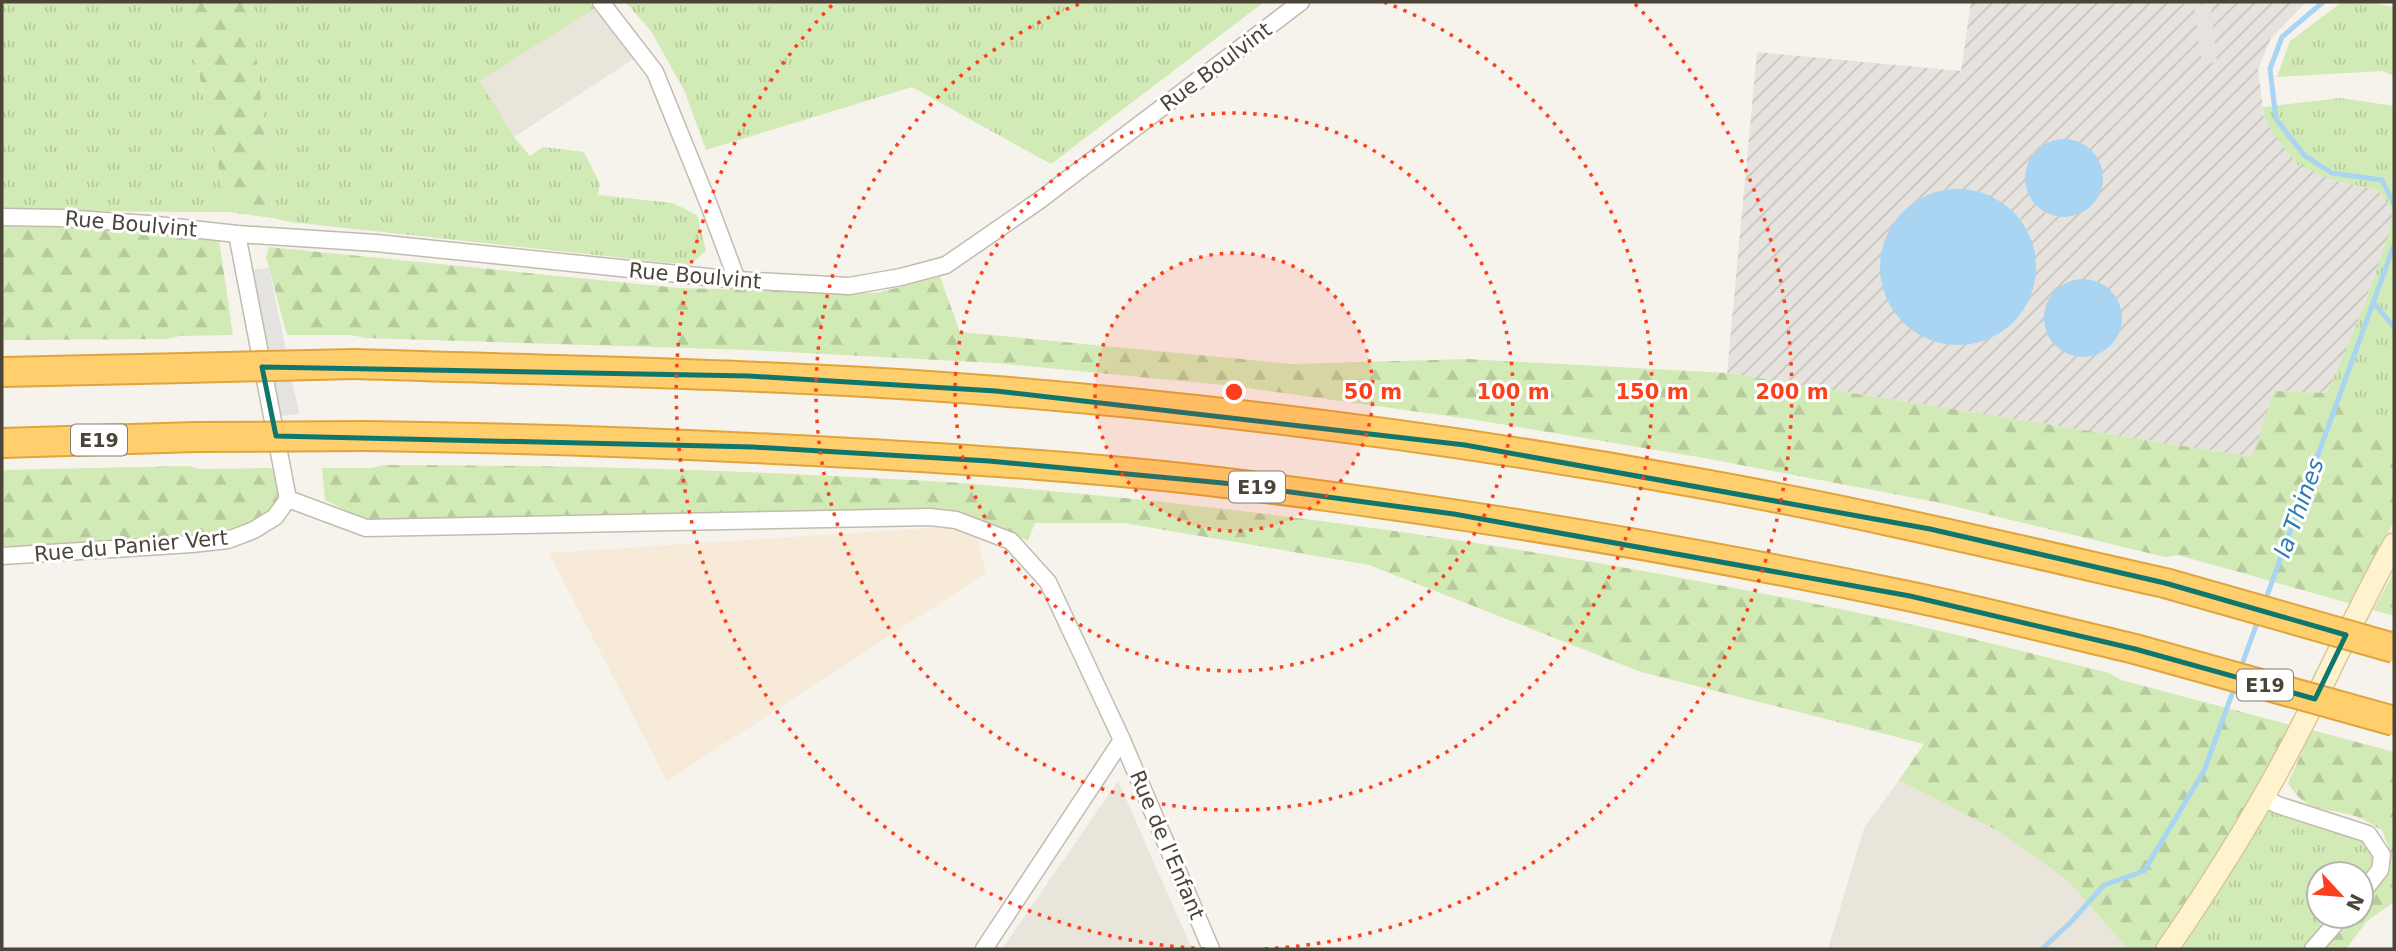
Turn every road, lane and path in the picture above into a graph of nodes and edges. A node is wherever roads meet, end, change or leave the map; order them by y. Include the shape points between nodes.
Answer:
1 (601, 2) edge
2 (1301, 2) edge
3 (2, 217) edge
4 (237, 234) junction
5 (737, 281) junction
6 (2, 372) edge
7 (2, 443) edge
8 (288, 499) junction
9 (2394, 544) edge
10 (2, 556) edge
11 (2394, 648) edge
12 (2394, 721) edge
13 (1122, 740) junction
14 (2264, 798) junction
15 (2375, 876) edge
16 (2330, 930) edge
17 (1208, 948) edge
18 (984, 949) edge
19 (2167, 949) edge
20 (2313, 949) edge

1 - 5 street via 655,72
2 - 5 street, Rue Boulvint via 1040,200 946,265 849,286
3 - 4 street, Rue Boulvint
4 - 5 street, Rue Boulvint via 376,243
4 - 8 street
6 - 11 highway, bridge via 355,364 749,376 996,391 1228,414 1465,445 1698,483 1930,529 2165,583
7 - 12 highway, E19, bridge via 196,437 524,438 989,461 1223,483 1454,514 1910,596 2135,649
8 - 10 street, Rue du Panier Vert via 275,517 228,540
8 - 13 street, Rue de l'Enfant via 366,528 956,520 1011,541 1048,582
9 - 14 main road
13 - 17 street, Rue de l'Enfant
13 - 18 street
14 - 15 street via 2368,834 2382,855
14 - 19 main road
16 - 20 street

